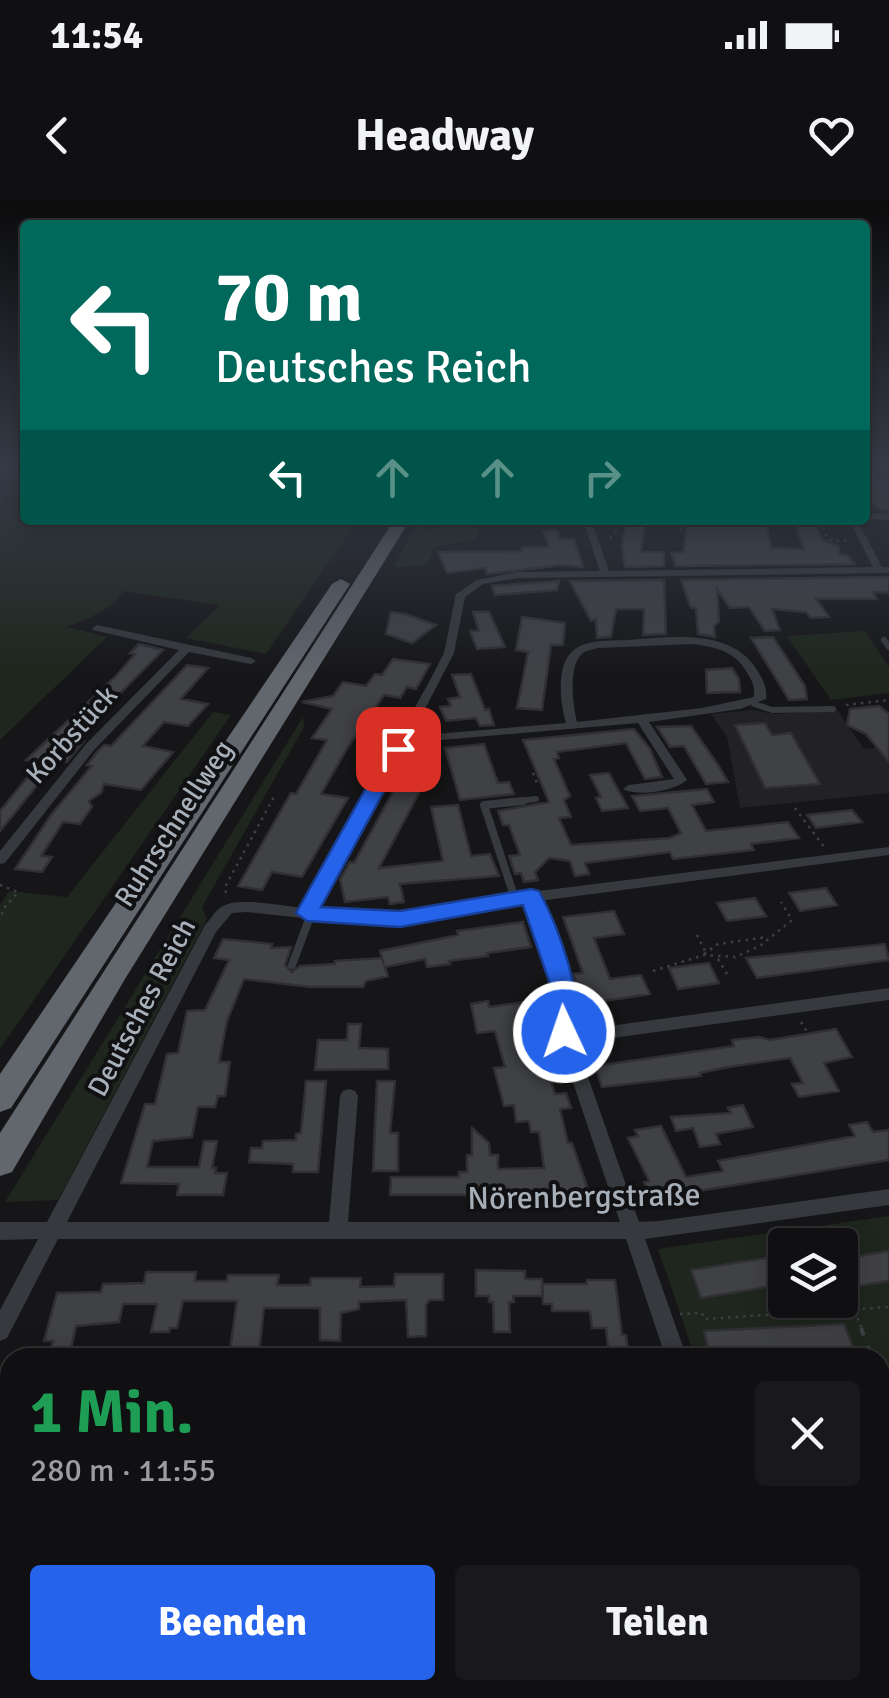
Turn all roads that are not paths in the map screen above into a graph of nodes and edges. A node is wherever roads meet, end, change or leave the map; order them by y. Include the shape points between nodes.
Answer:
1 (370, 538) edge
2 (391, 538) edge
3 (593, 538) edge
4 (862, 538) edge
5 (884, 570) edge
6 (605, 573) junction
7 (96, 628) dead end
8 (884, 640) dead end
9 (889, 647) edge
10 (187, 648) junction
11 (251, 661) dead end
12 (754, 704) junction
13 (833, 708) road end
14 (640, 717) junction
15 (572, 724) junction
16 (402, 740) junction
17 (629, 789) dead end
18 (536, 799) dead end
19 (889, 852) edge
20 (0, 860) edge
21 (523, 898) junction
22 (309, 914) junction
23 (292, 965) dead end
24 (889, 994) edge
25 (566, 1038) junction
26 (348, 1096) dead end
27 (0, 1099) edge
28 (0, 1162) edge
29 (889, 1197) edge
30 (631, 1228) junction
31 (338, 1229) junction
32 (52, 1230) junction
33 (0, 1231) edge
34 (0, 1330) edge
35 (673, 1348) edge

1 - 27 highway, Ruhrschnellweg
2 - 28 highway, Ruhrschnellweg
3 - 6 street
4 - 5 street
5 - 6 street
6 - 16 street via 502,576 468,588 457,604 452,643
7 - 10 street
8 - 9 lane
10 - 11 street
10 - 20 street, Korbstück via 90,747
12 - 13 lane via 772,710
12 - 14 street
12 - 15 street via 762,687 728,646 597,645 573,658 566,712
14 - 15 street
14 - 17 street via 681,780
15 - 16 street
16 - 22 street
18 - 21 lane via 484,805
19 - 21 street, Deutsches Reich
21 - 22 street, Deutsches Reich via 400,919
21 - 25 street via 563,987
22 - 23 lane
22 - 32 street, Deutsches Reich via 228,909 210,930
24 - 25 street
25 - 30 street
26 - 31 street
29 - 30 street, Nörenbergstraße via 720,1223
30 - 31 street, Nörenbergstraße
30 - 35 street
31 - 32 street, Nörenbergstraße
32 - 33 street, Nörenbergstraße
32 - 34 street, Deutsches Reich

